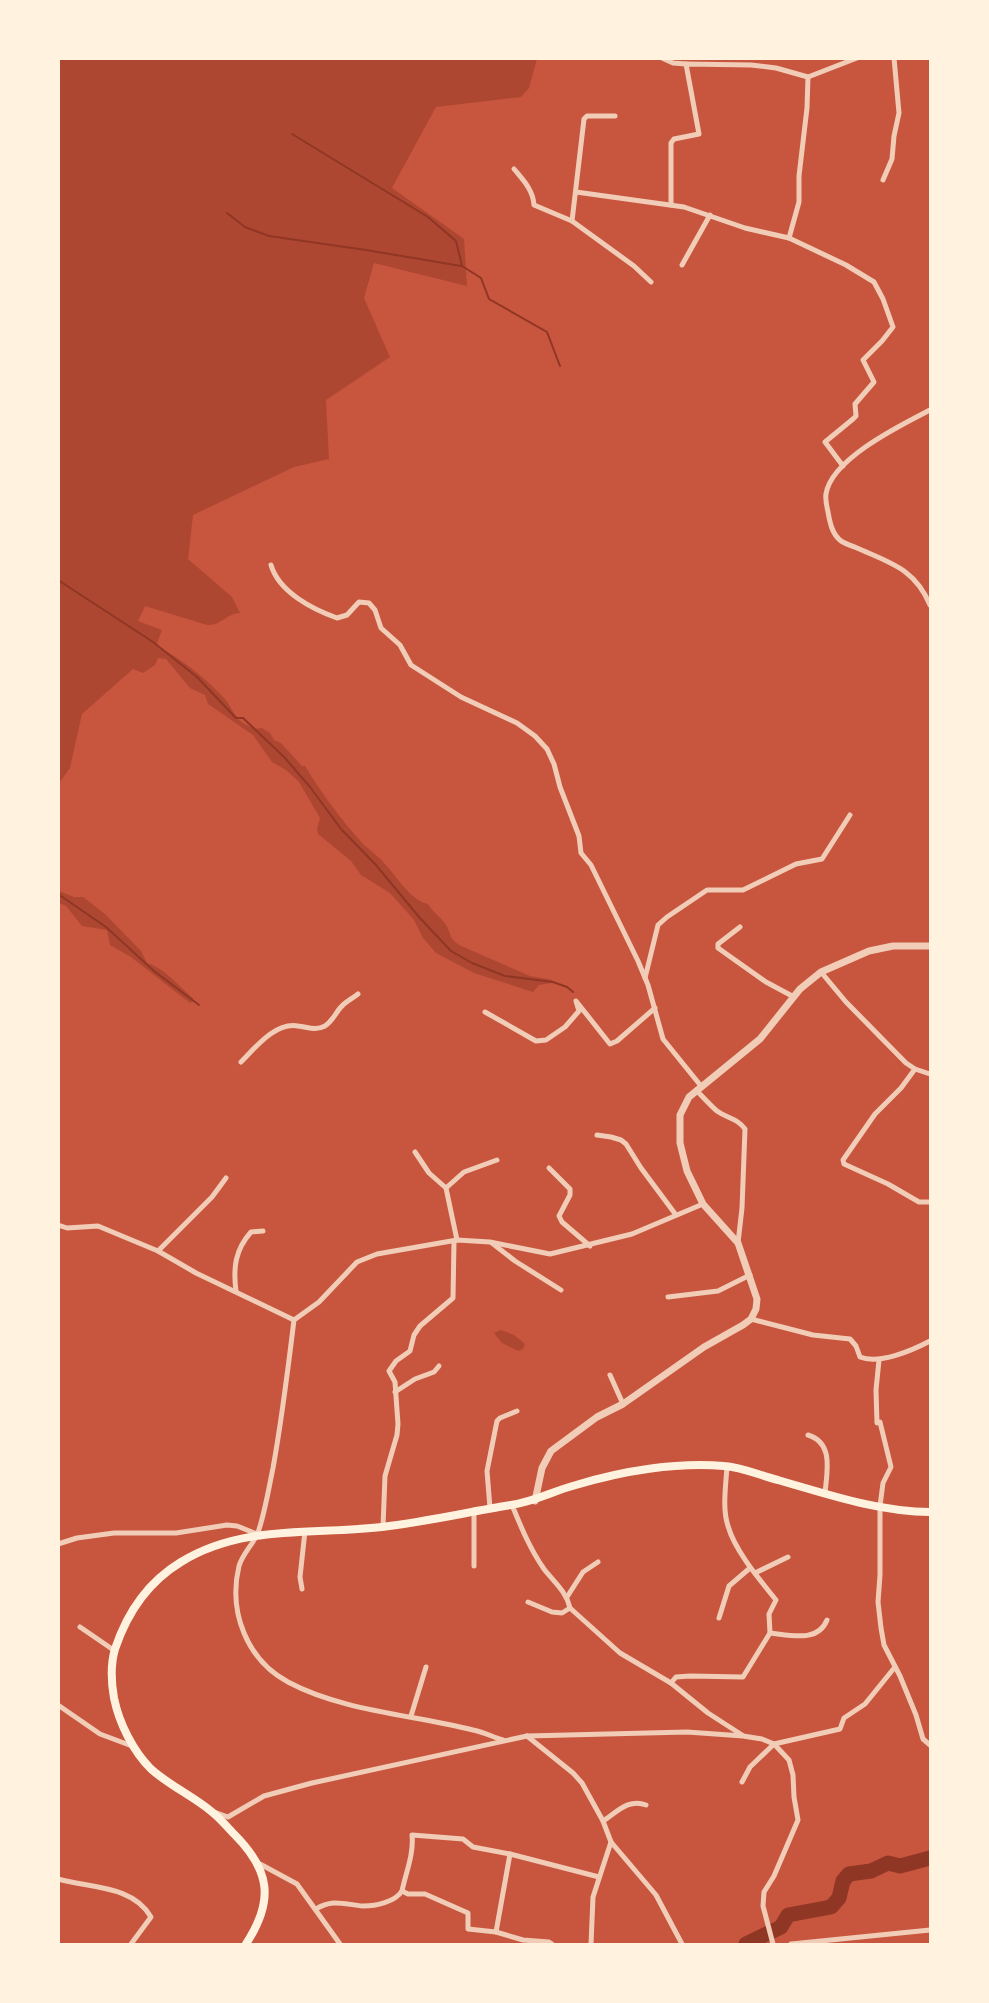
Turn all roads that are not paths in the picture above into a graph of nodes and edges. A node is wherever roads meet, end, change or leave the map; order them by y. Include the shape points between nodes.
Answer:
1 (662, 58) edge
2 (857, 58) edge
3 (894, 58) edge
4 (686, 64) junction
5 (808, 76) junction
6 (615, 116) dead end
7 (514, 169) dead end
8 (883, 180) dead end
9 (576, 192) junction
10 (671, 205) junction
11 (710, 216) junction
12 (572, 221) junction
13 (789, 238) junction
14 (682, 265) dead end
15 (651, 282) dead end
16 (930, 410) edge
17 (843, 466) junction
18 (271, 565) dead end
19 (930, 605) edge
20 (850, 815) dead end
21 (740, 927) dead end
22 (930, 946) edge
23 (821, 972) junction
24 (645, 978) junction
25 (358, 994) dead end
26 (794, 997) junction
27 (655, 1008) junction
28 (485, 1012) dead end
29 (241, 1062) dead end
30 (915, 1069) junction
31 (930, 1074) edge
32 (699, 1088) junction
33 (597, 1135) dead end
34 (415, 1152) dead end
35 (497, 1160) dead end
36 (549, 1168) dead end
37 (226, 1178) dead end
38 (446, 1188) junction
39 (930, 1202) edge
40 (704, 1204) junction
41 (676, 1215) junction
42 (58, 1225) edge
43 (263, 1231) dead end
44 (455, 1241) junction
45 (490, 1242) junction
46 (738, 1243) junction
47 (590, 1246) junction
48 (158, 1251) junction
49 (750, 1275) junction
50 (561, 1290) dead end
51 (236, 1292) junction
52 (668, 1297) dead end
53 (751, 1319) junction
54 (294, 1320) junction
55 (930, 1341) edge
56 (879, 1360) junction
57 (438, 1366) dead end
58 (610, 1375) dead end
59 (395, 1392) junction
60 (622, 1404) junction
61 (517, 1411) dead end
62 (808, 1435) dead end
63 (727, 1466) junction
64 (825, 1494) junction
65 (535, 1501) junction
66 (512, 1505) junction
67 (880, 1506) junction
68 (490, 1508) junction
69 (474, 1510) junction
70 (930, 1512) edge
71 (383, 1527) junction
72 (305, 1532) junction
73 (257, 1534) junction
74 (58, 1544) edge
75 (788, 1557) dead end
76 (598, 1562) dead end
77 (474, 1566) dead end
78 (750, 1568) junction
79 (755, 1573) junction
80 (302, 1589) dead end
81 (567, 1597) junction
82 (528, 1602) dead end
83 (570, 1608) junction
84 (719, 1618) dead end
85 (827, 1620) dead end
86 (80, 1627) dead end
87 (770, 1633) junction
88 (115, 1652) junction
89 (426, 1667) dead end
90 (895, 1667) junction
91 (671, 1683) junction
92 (58, 1705) edge
93 (411, 1716) junction
94 (527, 1736) junction
95 (743, 1736) junction
96 (503, 1740) junction
97 (774, 1744) junction
98 (930, 1745) edge
99 (132, 1746) junction
100 (742, 1782) dead end
101 (646, 1805) dead end
102 (212, 1812) junction
103 (603, 1821) junction
104 (611, 1842) junction
105 (510, 1854) junction
106 (260, 1864) junction
107 (599, 1877) junction
108 (58, 1879) edge
109 (402, 1891) junction
110 (316, 1910) junction
111 (930, 1930) edge
112 (496, 1932) junction
113 (771, 1941) edge
114 (131, 1944) edge
115 (246, 1944) edge
116 (340, 1944) edge
117 (552, 1944) edge
118 (591, 1944) edge
119 (682, 1944) edge
120 (791, 1944) edge

1 - 4 street
2 - 5 street
3 - 8 street via 900,113 892,159
4 - 5 street via 751,65
4 - 10 street via 699,134 671,143
5 - 13 street via 800,202
6 - 9 street via 584,119
7 - 12 street via 529,186 534,205
9 - 10 street
9 - 12 street
10 - 11 street
11 - 13 street
11 - 14 street
12 - 15 street
13 - 17 street via 874,282 892,327 863,360 874,382 855,404 856,416 825,442
16 - 17 street via 888,432
17 - 19 street via 826,493 834,533 844,543 915,578
18 - 24 street via 272,572 287,589 325,614 337,618 359,602 369,603 381,628 400,645 411,665 461,697 517,723 547,749 579,836 581,853 591,865
20 - 24 street via 822,859 796,864 743,890 707,890 667,916 658,925
21 - 26 street via 718,948
22 - 23 street via 893,946 869,951
23 - 26 street
23 - 30 street
24 - 27 street
25 - 29 street via 324,1026 287,1026 265,1036
26 - 32 street via 760,1040
27 - 28 street via 610,1044 576,1001 579,1011 574,1018 540,1041
27 - 32 street via 663,1040
30 - 31 street
30 - 39 street via 875,1114 843,1160 910,1198
32 - 40 street via 680,1115 680,1143 687,1171
32 - 46 street via 714,1109 740,1121 745,1129
33 - 41 street via 626,1144
34 - 38 street via 429,1173
35 - 38 street via 464,1172
36 - 47 street via 570,1189 559,1216 562,1222
37 - 48 street
38 - 44 street
40 - 41 street
40 - 46 street
41 - 47 street
42 - 48 street via 98,1226
43 - 51 street via 251,1232 237,1251
44 - 45 street
44 - 54 street via 377,1254 357,1263
44 - 59 street via 453,1298 420,1326 407,1354 389,1371
45 - 47 street via 550,1254
45 - 50 street via 514,1262
46 - 49 street
48 - 51 street
49 - 52 street via 718,1292
49 - 53 street via 757,1299
51 - 54 street
53 - 56 street via 813,1335 850,1339 860,1357
53 - 60 street
54 - 73 street via 273,1468
55 - 56 street
56 - 67 street via 877,1423 880,1422 891,1467 883,1483
57 - 59 street via 434,1372
58 - 60 street
59 - 71 street via 397,1435 385,1476
60 - 65 street via 551,1451 542,1468
61 - 68 street via 497,1421 487,1471
62 - 64 street via 824,1445
63 - 64 main road
63 - 65 main road via 683,1466 627,1473 575,1485
63 - 78 street via 727,1526
64 - 67 main road
65 - 66 main road
66 - 68 main road
66 - 81 street via 525,1538
67 - 70 main road
67 - 90 street via 878,1602 884,1645
68 - 69 main road
69 - 71 main road
69 - 77 street
71 - 72 main road
72 - 73 main road
72 - 80 street
73 - 74 street via 227,1525 176,1533 114,1533
73 - 88 main road via 215,1546 182,1561 163,1576 138,1600
73 - 93 street via 239,1564 236,1604 240,1625 253,1652 270,1671 325,1698
75 - 79 street
76 - 81 street via 583,1572
78 - 79 street
78 - 84 street via 729,1586
79 - 87 street via 776,1600 769,1614
81 - 83 street
82 - 83 street via 562,1614
83 - 91 street via 620,1653
85 - 87 street via 824,1629 814,1635
86 - 88 street
87 - 91 street via 743,1677 676,1677
88 - 99 main road via 110,1676 116,1710
89 - 93 street
90 - 97 street via 866,1704 844,1718 840,1729
90 - 98 street via 923,1739
91 - 95 street
92 - 99 street via 100,1734
93 - 96 street
94 - 95 street via 687,1732
94 - 96 street
94 - 103 street via 582,1783
95 - 97 street
96 - 102 street via 264,1796 228,1817
97 - 100 street via 750,1767
97 - 113 street via 789,1760 798,1820 764,1892
99 - 102 main road via 173,1787
101 - 103 street via 632,1802
102 - 106 main road
103 - 104 street
104 - 107 street
104 - 119 street via 656,1895
105 - 107 street
105 - 109 street via 473,1847 463,1839 412,1835 413,1852
105 - 112 street
106 - 110 street via 297,1884
106 - 115 main road via 265,1885 263,1905
107 - 118 street via 593,1897
108 - 114 street via 135,1898 151,1917
109 - 110 street via 392,1900 363,1906 329,1904
109 - 112 street via 425,1894 468,1913 468,1929
110 - 116 street
111 - 120 street
112 - 117 street

